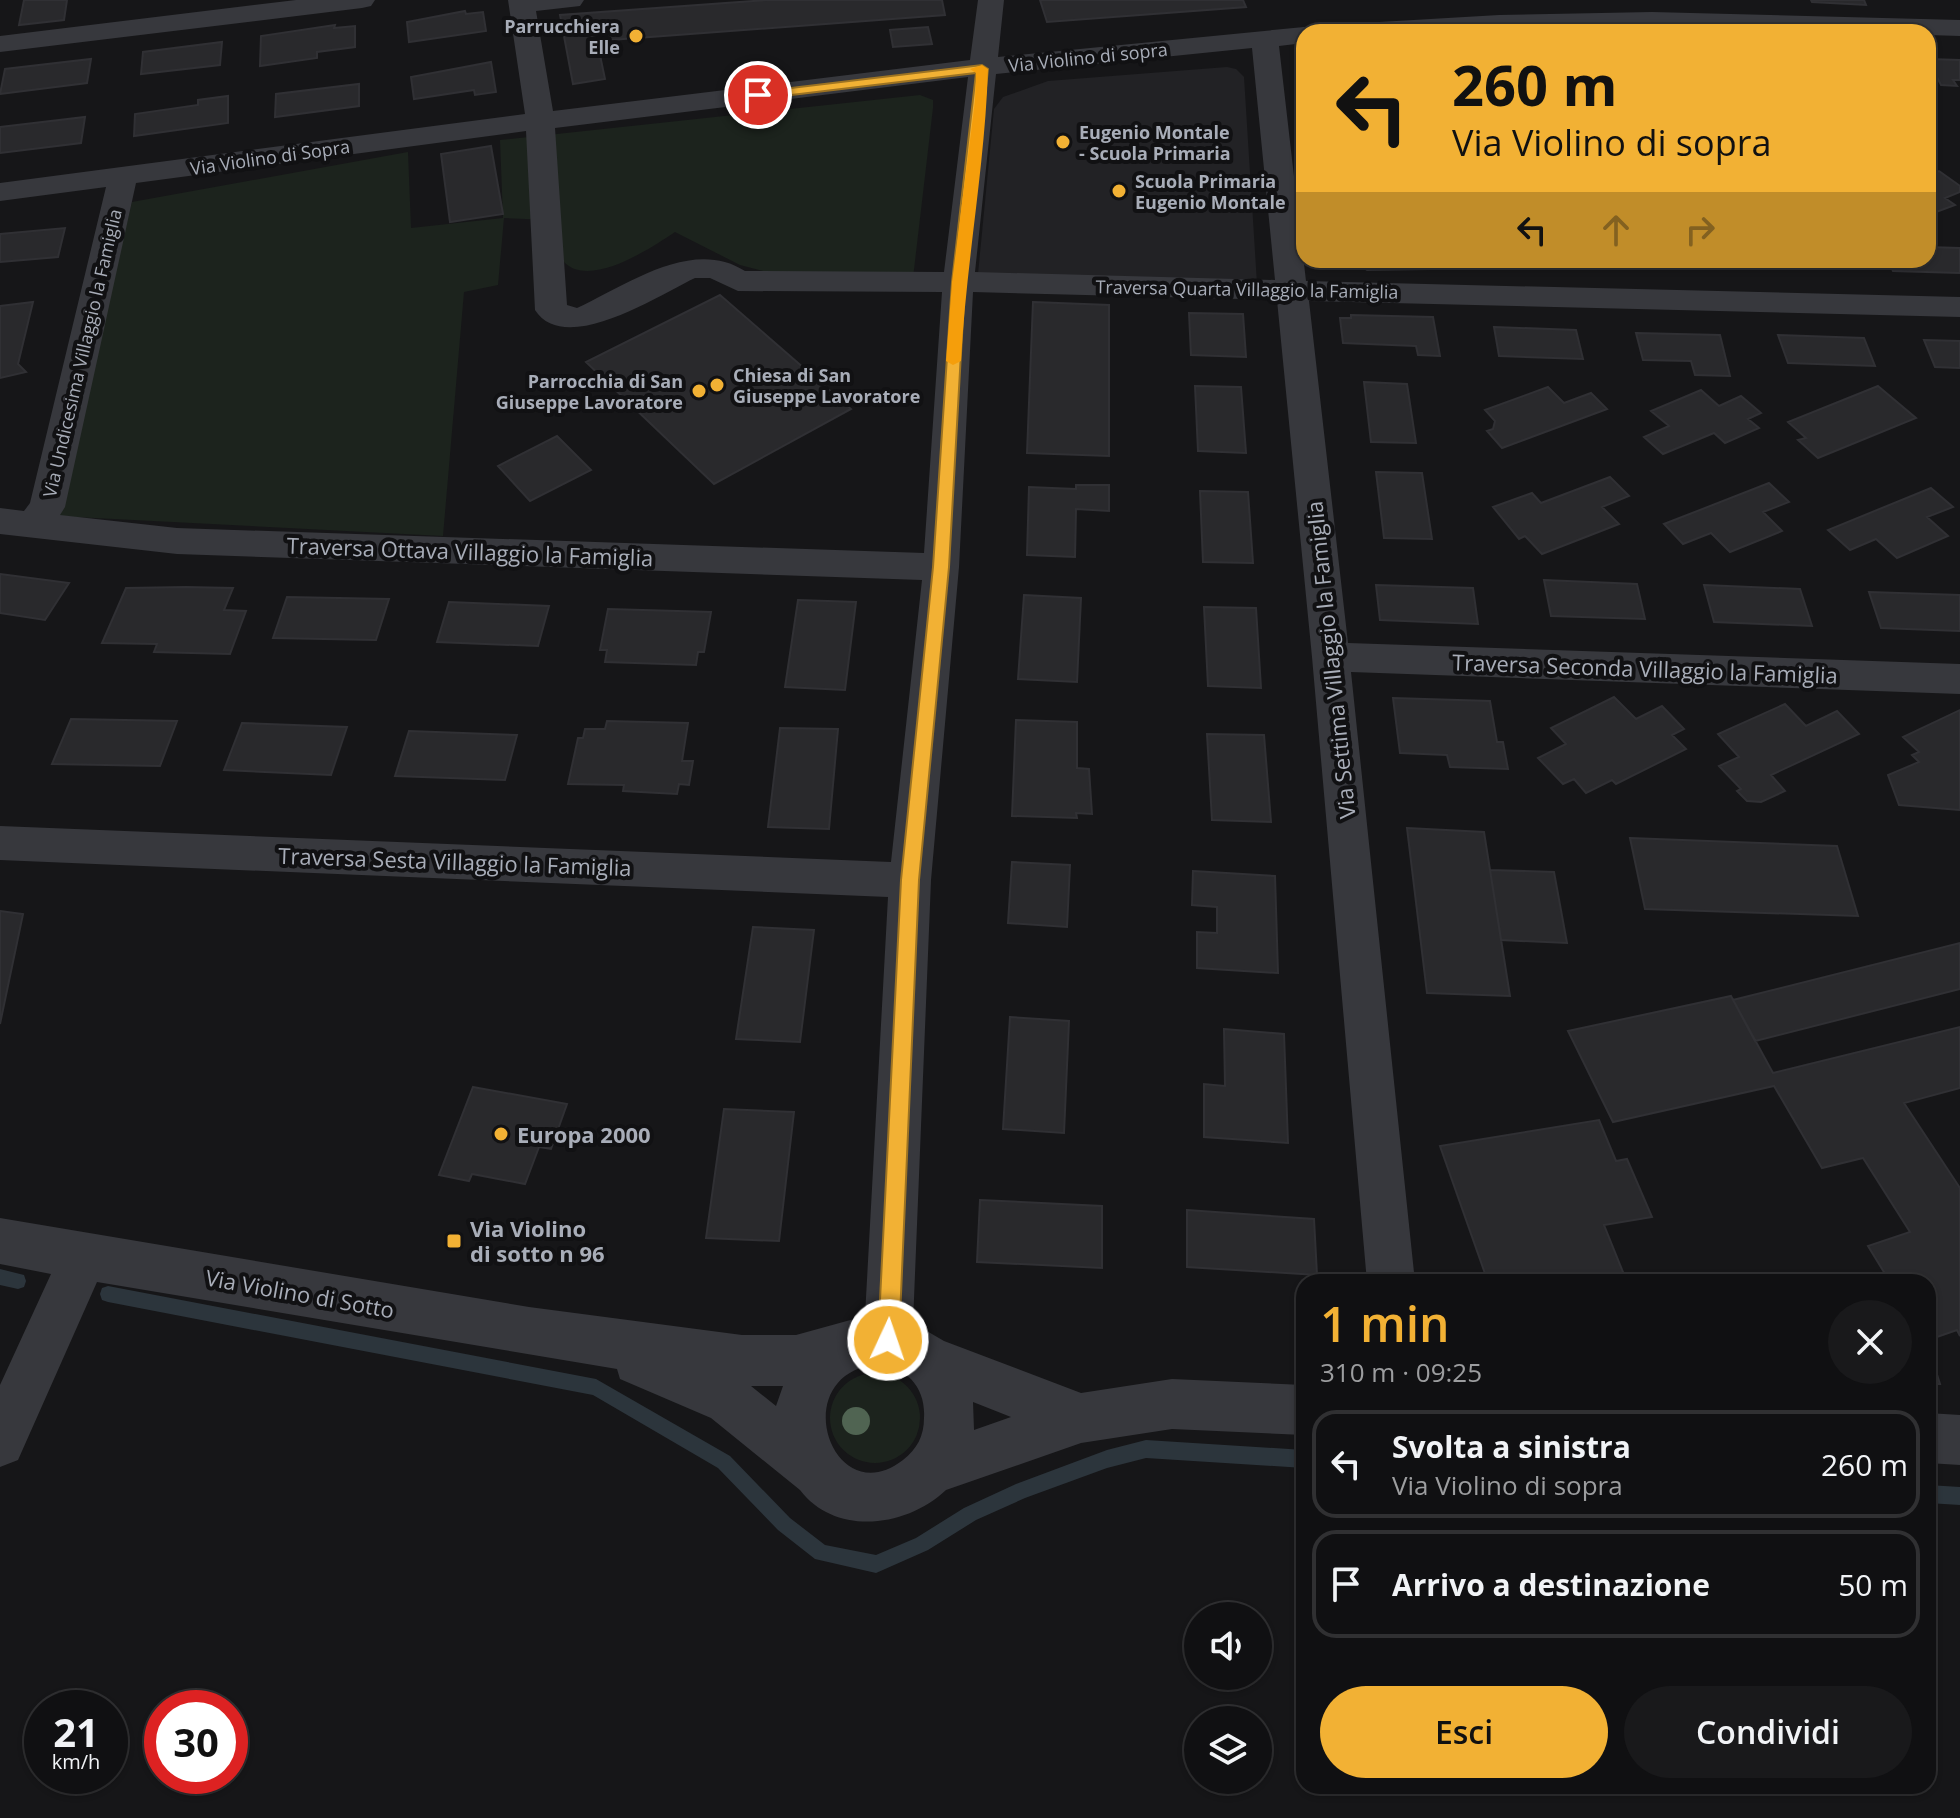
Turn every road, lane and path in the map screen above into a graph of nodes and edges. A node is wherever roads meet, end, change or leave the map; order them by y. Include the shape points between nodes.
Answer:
1 (362, 0) edge
2 (571, 0) edge
3 (991, 0) edge
4 (521, 2) edge
5 (1780, 10) edge
6 (1466, 24) edge
7 (1920, 24) edge
8 (1936, 26) edge
9 (1960, 28) edge
10 (1296, 36) edge
11 (1265, 39) junction
12 (0, 44) edge
13 (982, 69) junction
14 (540, 121) junction
15 (123, 176) junction
16 (0, 192) edge
17 (958, 282) junction
18 (1290, 290) junction
19 (1960, 307) edge
20 (16, 523) edge
21 (941, 567) junction
22 (1331, 657) junction
23 (1960, 679) edge
24 (0, 843) edge
25 (910, 880) junction
26 (0, 1241) edge
27 (84, 1256) junction
28 (1390, 1274) edge
29 (600, 1344) junction
30 (886, 1349) junction
31 (1296, 1410) edge
32 (1081, 1418) junction
33 (1936, 1438) edge
34 (1960, 1440) edge
35 (0, 1442) edge
36 (931, 1470) junction
37 (818, 1474) junction

1 - 12 street
2 - 4 street
3 - 13 street
4 - 14 street
5 - 6 street
5 - 7 street
8 - 9 street
10 - 11 street, Via Violino di sopra
11 - 13 street, Via Violino di sopra
11 - 18 street, Via Settima Villaggio la Famiglia
13 - 14 street, Via Violino di sopra
13 - 17 street
14 - 15 street, Via Violino di Sopra
14 - 17 street, Traversa Quarta Villaggio la Famiglia via 551,310 571,319 704,266 738,281
15 - 16 street, Via Violino di Sopra
15 - 20 street, Via Undicesima Villaggio la Famiglia via 47,507
17 - 18 street, Traversa Quarta Villaggio la Famiglia
17 - 21 street
18 - 19 street, Traversa Quarta Villaggio la Famiglia
18 - 22 street, Via Settima Villaggio la Famiglia
20 - 21 street, Traversa Ottava Villaggio la Famiglia via 177,541
21 - 25 street
22 - 23 street, Traversa Seconda Villaggio la Famiglia
22 - 28 street, Via Settima Villaggio la Famiglia
24 - 25 street, Traversa Sesta Villaggio la Famiglia
25 - 30 street
26 - 27 street, Via Violino di Sotto
27 - 29 street, Via Violino di Sotto
27 - 35 street
29 - 30 street, Via Violino di Sotto via 781,1362
29 - 37 street, Via Violino di Sotto via 729,1400
30 - 32 street, Via Violino di Sotto
30 - 36 street via 942,1377 951,1422 945,1447
30 - 37 street via 823,1360 808,1380 798,1428 804,1453
31 - 32 street, Via Violino di Sotto via 1172,1404
32 - 36 street, Via Violino di Sotto
33 - 34 street
36 - 37 street, Via Violino di Sotto via 888,1496 862,1497 838,1489

